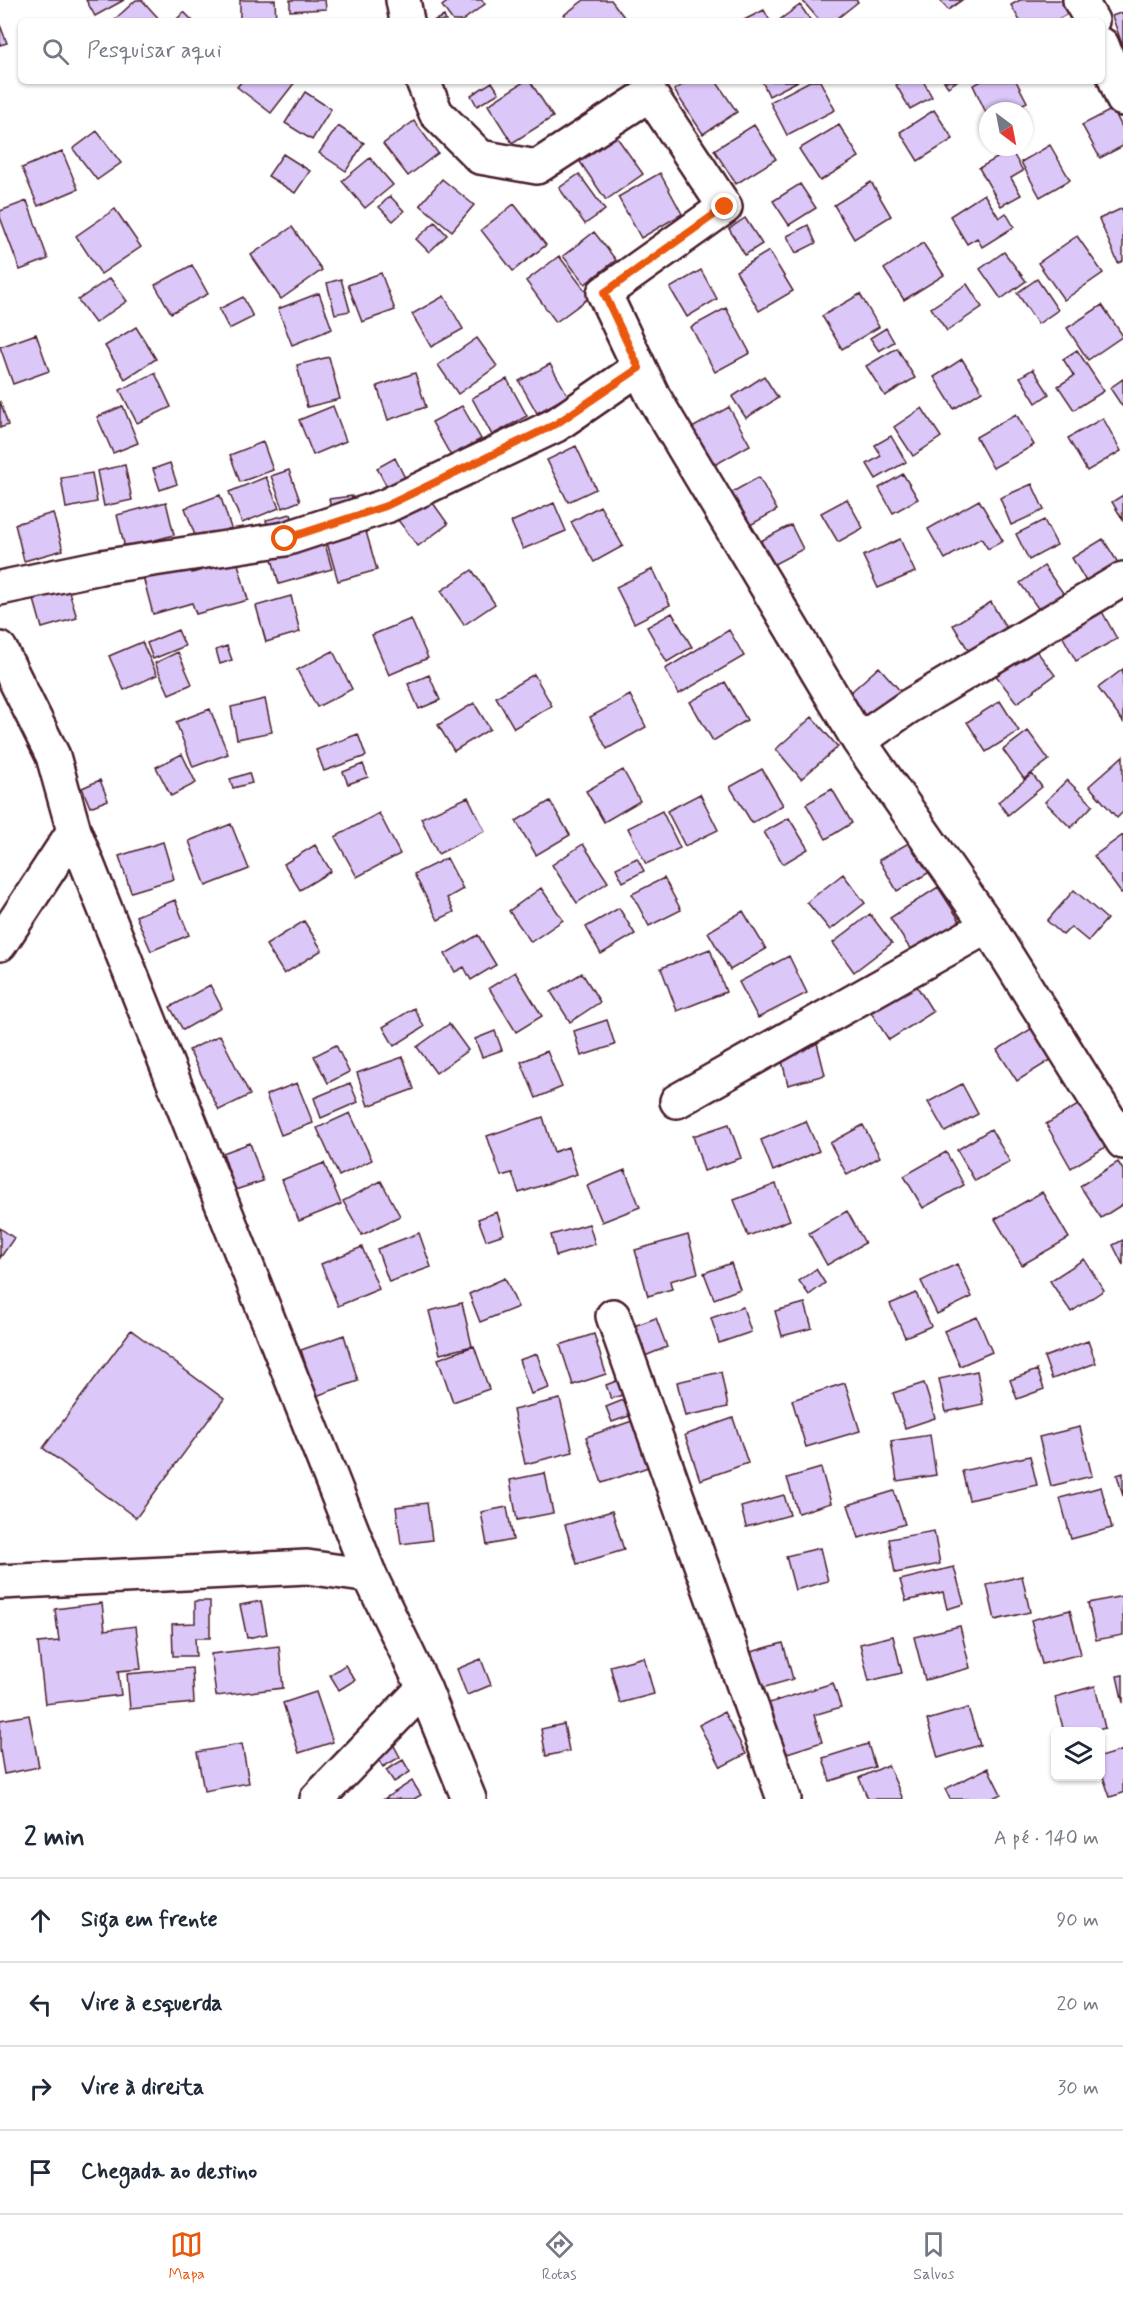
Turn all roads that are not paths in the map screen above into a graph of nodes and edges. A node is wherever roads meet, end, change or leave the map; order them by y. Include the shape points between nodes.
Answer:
1 (403, 0) edge
2 (1080, 0) edge
3 (406, 18) edge
4 (1090, 18) edge
5 (1105, 53) edge
6 (424, 84) edge
7 (1123, 99) edge
8 (639, 368) junction
9 (1123, 579) edge
10 (0, 588) edge
11 (0, 648) edge
12 (860, 741) junction
13 (74, 831) junction
14 (988, 926) junction
15 (0, 944) edge
16 (676, 1101) dead end
17 (1123, 1142) edge
18 (613, 1316) dead end
19 (370, 1576) junction
20 (0, 1582) edge
21 (424, 1688) junction
22 (317, 1799) edge
23 (469, 1799) edge
24 (784, 1799) edge

1 - 3 street
2 - 4 street
5 - 7 street
6 - 8 street via 436,113 480,157 537,167 650,94 725,207 604,293
8 - 10 street via 556,424 386,506 285,539 101,567
8 - 12 street
9 - 12 street via 908,707
11 - 13 street via 53,756
12 - 14 street
13 - 15 street
13 - 19 street
14 - 16 street
14 - 17 street
18 - 24 street
19 - 20 street via 307,1567
19 - 21 street
21 - 22 street
21 - 23 street

